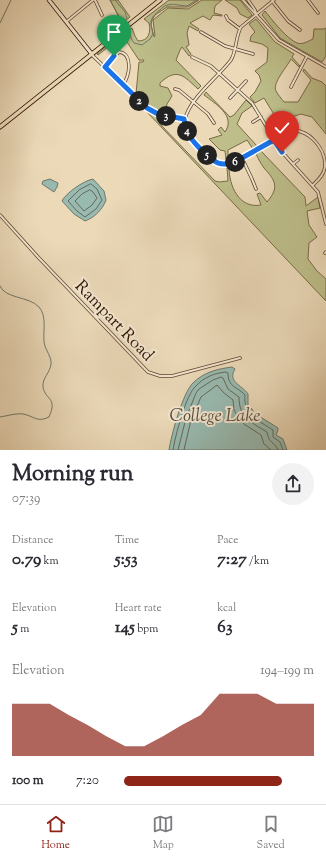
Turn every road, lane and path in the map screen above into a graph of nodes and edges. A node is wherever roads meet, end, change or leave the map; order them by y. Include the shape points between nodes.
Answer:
1 (49, 0) edge
2 (94, 0) edge
3 (160, 0) edge
4 (243, 0) edge
5 (248, 0) edge
6 (308, 0) edge
7 (273, 1) edge
8 (318, 13) dead end
9 (256, 14) junction
10 (102, 15) dead end
11 (226, 16) dead end
12 (66, 22) junction
13 (240, 29) junction
14 (300, 30) dead end
15 (202, 32) dead end
16 (235, 49) junction
17 (91, 53) junction
18 (253, 54) dead end
19 (307, 56) junction
20 (192, 57) dead end
21 (105, 67) junction
22 (326, 67) edge
23 (219, 73) junction
24 (246, 81) dead end
25 (123, 84) junction
26 (291, 87) dead end
27 (175, 89) dead end
28 (238, 89) junction
29 (230, 98) dead end
30 (194, 102) junction
31 (261, 117) junction
32 (184, 119) junction
33 (253, 122) dead end
34 (214, 123) dead end
35 (0, 127) edge
36 (274, 140) junction
37 (242, 158) junction
38 (298, 160) dead end
39 (293, 164) junction
40 (313, 185) junction
41 (256, 189) dead end
42 (0, 215) edge
43 (326, 224) edge
44 (240, 358) dead end

1 - 12 main road
2 - 10 street
2 - 12 street
3 - 17 main road
4 - 9 street
5 - 9 street
6 - 8 street
7 - 9 street
7 - 14 street via 288,21
9 - 13 street
9 - 19 street via 279,40
11 - 13 street
12 - 17 main road
13 - 16 street
15 - 16 street
16 - 18 street
16 - 23 street via 231,59
17 - 21 street
17 - 35 main road
19 - 22 street
19 - 26 street
20 - 23 street via 209,64
21 - 25 street
21 - 25 street via 119,52 127,57 127,78
23 - 28 street
23 - 30 street
24 - 28 street
25 - 32 street via 152,112
27 - 30 street
28 - 29 street
28 - 31 street
30 - 32 street
30 - 34 street
31 - 33 street
31 - 36 street
32 - 37 street via 189,136 211,159 226,164
36 - 37 street
36 - 39 street
36 - 40 street via 295,130 312,137 324,154 326,164 323,174
37 - 41 street
38 - 39 street
39 - 40 street
40 - 43 street via 320,195
42 - 44 street, Rampart Road via 150,373 172,376

